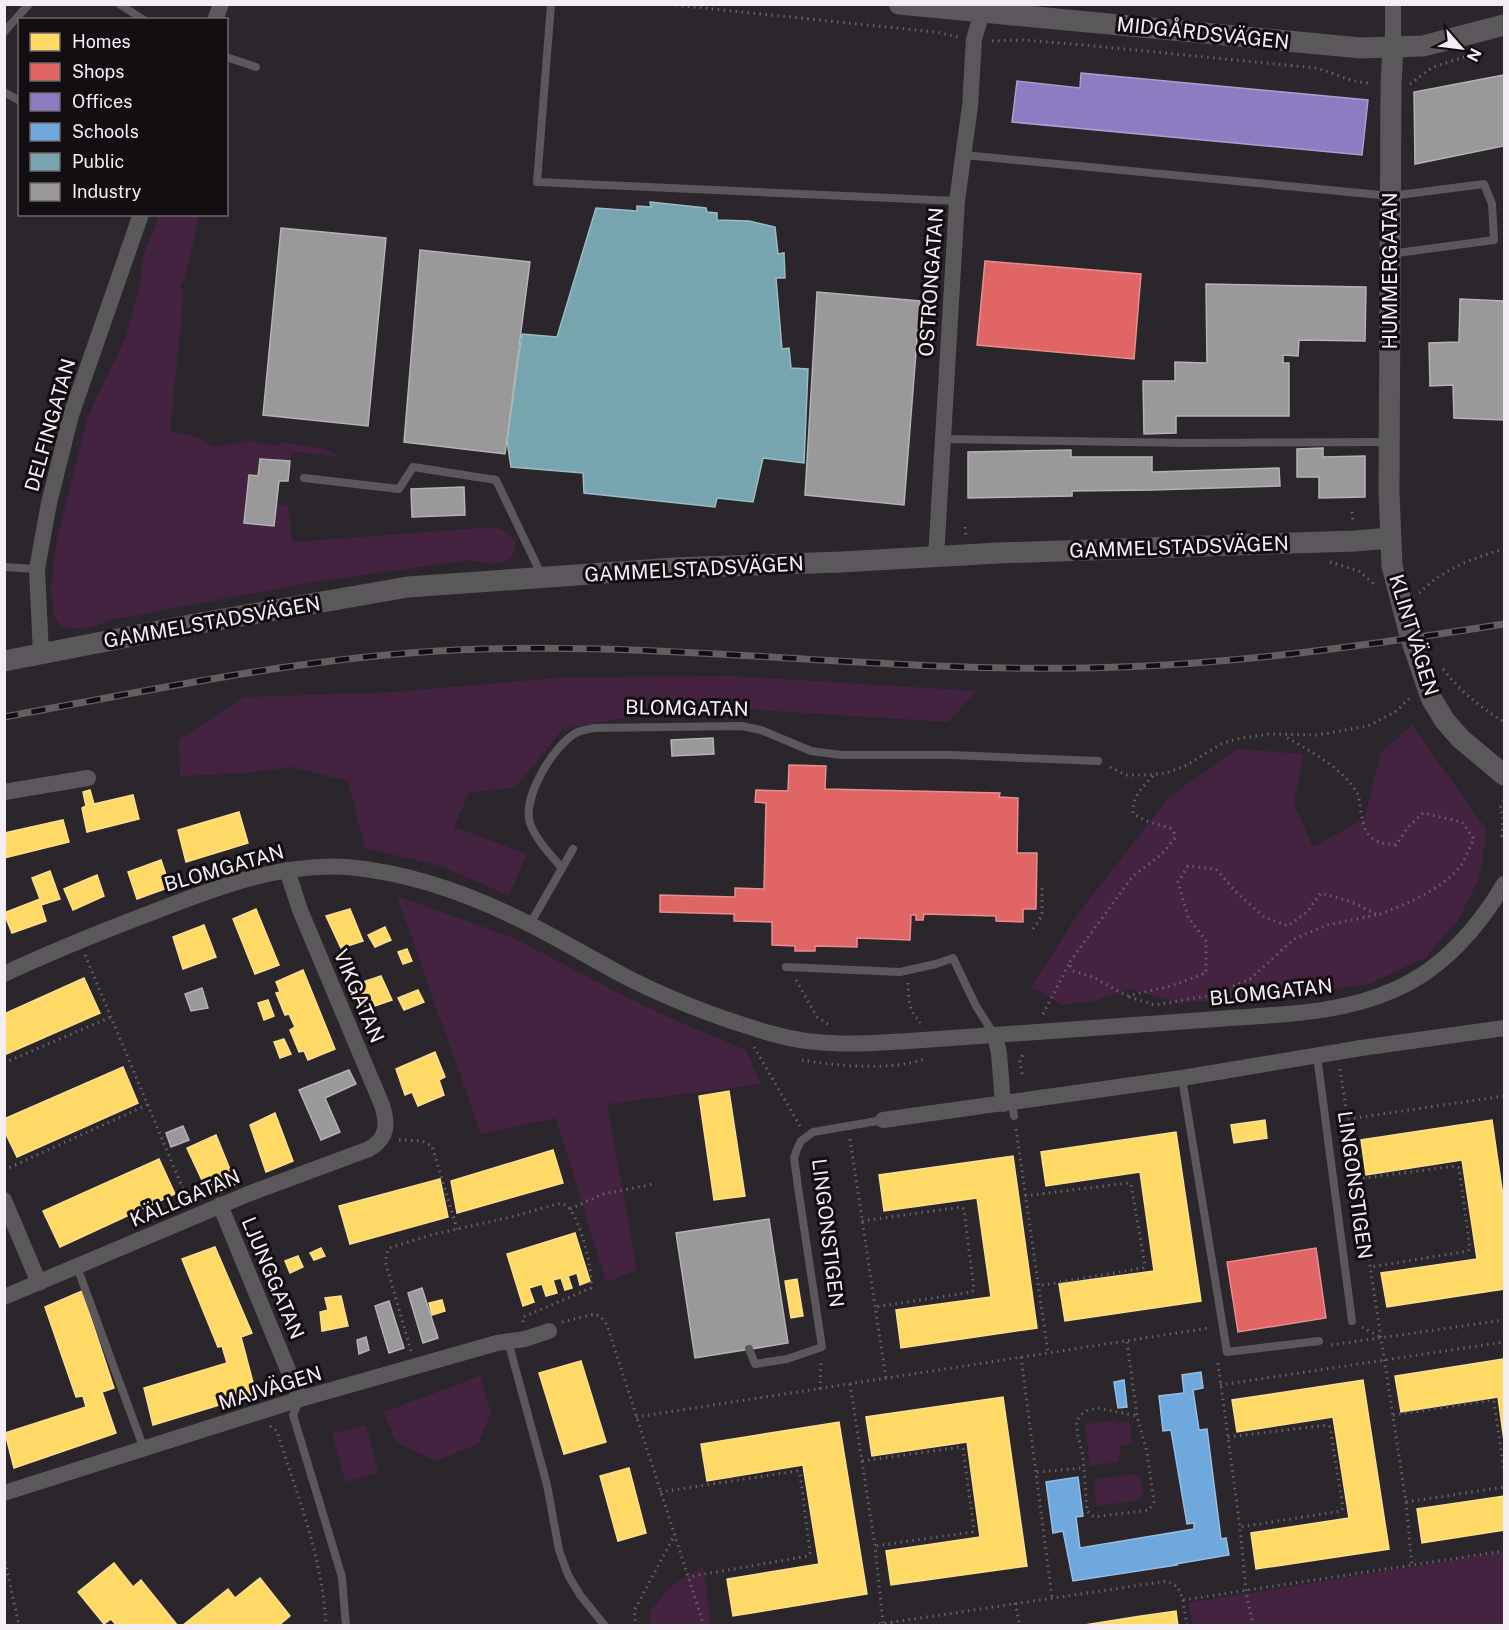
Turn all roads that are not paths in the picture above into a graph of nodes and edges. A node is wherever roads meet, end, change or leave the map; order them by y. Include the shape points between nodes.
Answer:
1 (29, 4) edge
2 (119, 4) edge
3 (551, 4) edge
4 (899, 4) edge
5 (1393, 4) edge
6 (984, 9) edge
7 (141, 18) edge
8 (1504, 25) edge
9 (4, 32) edge
10 (1393, 48) junction
11 (228, 58) edge
12 (256, 67) dead end
13 (4, 92) edge
14 (18, 100) edge
15 (964, 154) junction
16 (1391, 196) junction
17 (957, 201) junction
18 (140, 216) edge
19 (1390, 254) junction
20 (943, 439) junction
21 (1389, 442) junction
22 (304, 478) dead end
23 (1390, 538) junction
24 (936, 557) junction
25 (4, 567) edge
26 (37, 569) junction
27 (543, 577) junction
28 (41, 654) junction
29 (4, 661) edge
30 (1098, 761) road end
31 (1504, 776) edge
32 (88, 778) dead end
33 (4, 792) edge
34 (573, 849) dead end
35 (562, 868) junction
36 (287, 870) junction
37 (1504, 884) edge
38 (530, 924) junction
39 (786, 967) road end
40 (4, 974) edge
41 (1504, 1028) edge
42 (995, 1036) junction
43 (1317, 1056) junction
44 (1182, 1078) junction
45 (1010, 1108) junction
46 (883, 1120) joint
47 (389, 1139) joint
48 (4, 1200) edge
49 (220, 1206) junction
50 (77, 1267) junction
51 (39, 1282) junction
52 (4, 1297) edge
53 (1352, 1321) road end
54 (549, 1331) road end
55 (508, 1341) junction
56 (1319, 1341) road end
57 (749, 1349) dead end
58 (300, 1399) junction
59 (144, 1449) junction
60 (5, 1492) edge
61 (346, 1626) edge
62 (606, 1626) edge

1 - 9 lane
2 - 7 lane
3 - 17 lane via 537,182
4 - 6 street, MIDGÅRDSVÄGEN
5 - 10 street, HUMMERGATAN
6 - 10 street, MIDGÅRDSVÄGEN via 1332,46
6 - 15 street, OSTRONGATAN via 974,39
8 - 10 street, MIDGÅRDSVÄGEN via 1430,45
10 - 16 street, HUMMERGATAN
11 - 12 lane
13 - 14 lane
15 - 16 lane
15 - 17 street, OSTRONGATAN
16 - 19 street, HUMMERGATAN
16 - 19 lane via 1484,184 1492,204 1494,240
17 - 20 street, OSTRONGATAN
18 - 26 street, DELFINGATAN via 72,415
19 - 21 street, HUMMERGATAN
20 - 21 lane
20 - 24 street, OSTRONGATAN
21 - 23 street, HUMMERGATAN
22 - 27 lane via 399,489 413,467 496,480
23 - 24 street, GAMMELSTADSVÄGEN
23 - 31 street, KLINTVÄGEN via 1399,600 1431,698 1461,739
24 - 27 street, GAMMELSTADSVÄGEN
25 - 26 lane
26 - 28 street, DELFINGATAN
27 - 28 street, GAMMELSTADSVÄGEN via 408,587
28 - 29 street, GAMMELSTADSVÄGEN
30 - 35 lane, BLOMGATAN via 810,751 761,730 741,726 594,728 563,743 537,781 529,805 530,821 539,840
32 - 33 street
34 - 35 lane
35 - 38 lane
36 - 38 street, BLOMGATAN via 344,867 398,874
36 - 40 street, BLOMGATAN via 189,898
36 - 47 street, VIKGATAN via 382,1105
37 - 42 street, BLOMGATAN via 1454,949 1419,977 1372,999 1279,1014
38 - 42 street, BLOMGATAN via 655,991 774,1034 824,1044
39 - 42 lane via 900,972 953,958
41 - 43 street, LINGONSTIGEN
42 - 45 street
43 - 44 street, LINGONSTIGEN
43 - 53 lane, LINGONSTIGEN
44 - 45 street, LINGONSTIGEN
44 - 56 lane via 1227,1352
45 - 46 street, LINGONSTIGEN
46 - 57 lane, LINGONSTIGEN via 826,1128 806,1136 795,1158 822,1347 787,1359 755,1364
47 - 49 street, KÄLLGATAN
48 - 51 street
49 - 50 street, KÄLLGATAN
49 - 58 street, LJUNGGATAN
50 - 51 street, KÄLLGATAN
50 - 59 lane
51 - 52 street, KÄLLGATAN
54 - 55 street, MAJVÄGEN
55 - 58 street, MAJVÄGEN
55 - 62 lane via 547,1485 559,1550 580,1595
58 - 59 street, MAJVÄGEN
58 - 61 lane via 293,1415 342,1577
59 - 60 street, MAJVÄGEN

